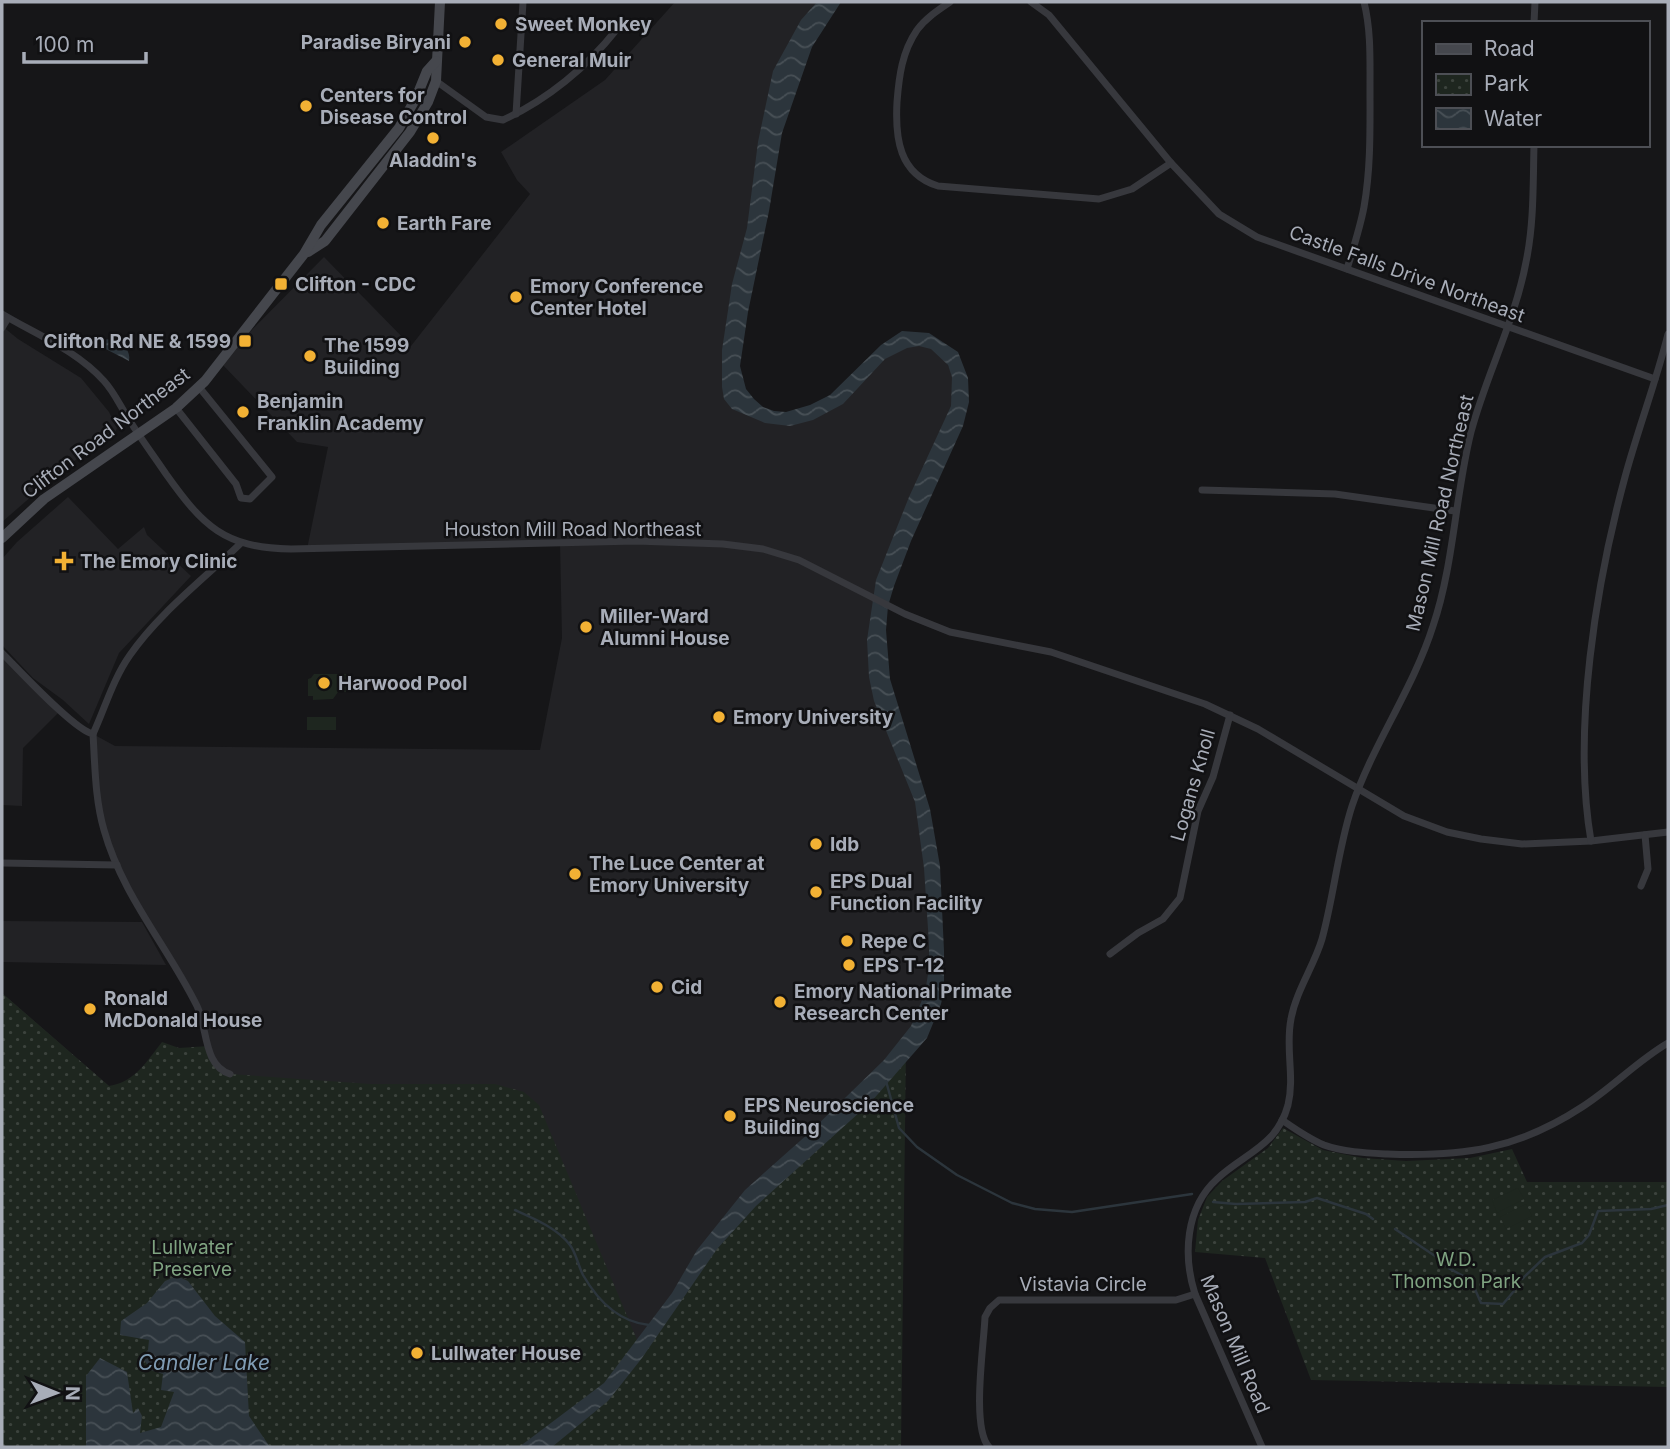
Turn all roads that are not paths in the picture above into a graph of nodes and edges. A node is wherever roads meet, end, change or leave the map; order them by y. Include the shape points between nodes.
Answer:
1 (440, 2) edge
2 (523, 2) edge
3 (950, 2) edge
4 (1031, 2) edge
5 (1364, 2) edge
6 (1535, 2) edge
7 (1534, 21) edge
8 (617, 29) dead end
9 (436, 61) junction
10 (436, 81) junction
11 (516, 114) junction
12 (1534, 147) edge
13 (1171, 163) junction
14 (304, 254) junction
15 (1347, 269) junction
16 (5, 316) edge
17 (1507, 327) junction
18 (2, 328) edge
19 (1668, 334) edge
20 (1655, 379) junction
21 (199, 387) junction
22 (176, 408) junction
23 (138, 433) junction
24 (1202, 490) dead end
25 (1455, 511) junction
26 (2, 538) edge
27 (241, 543) junction
28 (2, 653) edge
29 (1230, 715) junction
30 (93, 734) junction
31 (1358, 790) junction
32 (1668, 832) edge
33 (1645, 835) junction
34 (1591, 841) junction
35 (2, 863) edge
36 (117, 865) junction
37 (1641, 886) dead end
38 (1110, 954) dead end
39 (1668, 1043) edge
40 (230, 1074) dead end
41 (1282, 1120) junction
42 (1195, 1294) junction
43 (989, 1447) edge
44 (1262, 1447) edge

1 - 9 main road, Clifton Road Northeast
2 - 11 street
3 - 13 street via 916,31 899,81 897,143 908,166 924,180 949,188 1099,200 1132,189
4 - 13 street, Castle Falls Drive Northeast via 1049,15
5 - 15 street via 1370,29 1367,181
6 - 7 street
8 - 11 street via 597,55
9 - 10 main road, Clifton Road Northeast
9 - 14 main road, Clifton Road Northeast via 399,128 321,225
10 - 11 street via 486,117 503,120
10 - 14 main road, Clifton Road Northeast via 410,132 325,241
12 - 17 street, Mason Mill Road Northeast via 1531,233
13 - 15 street, Castle Falls Drive Northeast via 1208,204 1244,231
14 - 21 main road, Clifton Road Northeast
15 - 17 street, Castle Falls Drive Northeast
16 - 18 street
16 - 23 street, Houston Mill Road Northeast via 65,349 96,373
17 - 20 street, Castle Falls Drive Northeast
17 - 25 street, Mason Mill Road Northeast via 1472,430
19 - 20 street
20 - 34 street via 1616,513 1597,612 1586,735
21 - 22 main road, Clifton Road Northeast
21 - 22 street via 272,477 250,499 241,498 236,484
22 - 23 main road, Clifton Road Northeast
23 - 26 main road, Clifton Road Northeast via 44,499
23 - 27 street, Houston Mill Road Northeast via 198,517
24 - 25 street via 1335,494
25 - 31 street, Mason Mill Road Northeast via 1433,626
27 - 29 street, Houston Mill Road Northeast via 291,549 636,541 723,544 775,552 950,632 1051,652
27 - 30 street via 136,647
28 - 30 street
29 - 31 street, Houston Mill Road Northeast
29 - 38 street, Logans Knoll via 1212,782 1199,807 1180,898 1163,919
30 - 36 street via 103,829
31 - 34 street, Houston Mill Road Northeast via 1416,821 1463,836 1522,844
31 - 41 street, Mason Mill Road Northeast via 1322,938 1291,1016 1291,1087
32 - 33 street, Houston Mill Road Northeast
33 - 34 street, Houston Mill Road Northeast
33 - 37 street via 1648,862
35 - 36 street
36 - 40 street via 196,1005 214,1065
39 - 41 street via 1583,1107 1541,1131 1471,1153 1364,1153 1324,1145
41 - 42 street, Mason Mill Road via 1265,1145 1218,1178 1202,1198 1188,1247 1188,1272
42 - 43 street, Vistavia Circle via 1176,1300 999,1300 985,1317 981,1430
42 - 44 street, Mason Mill Road

